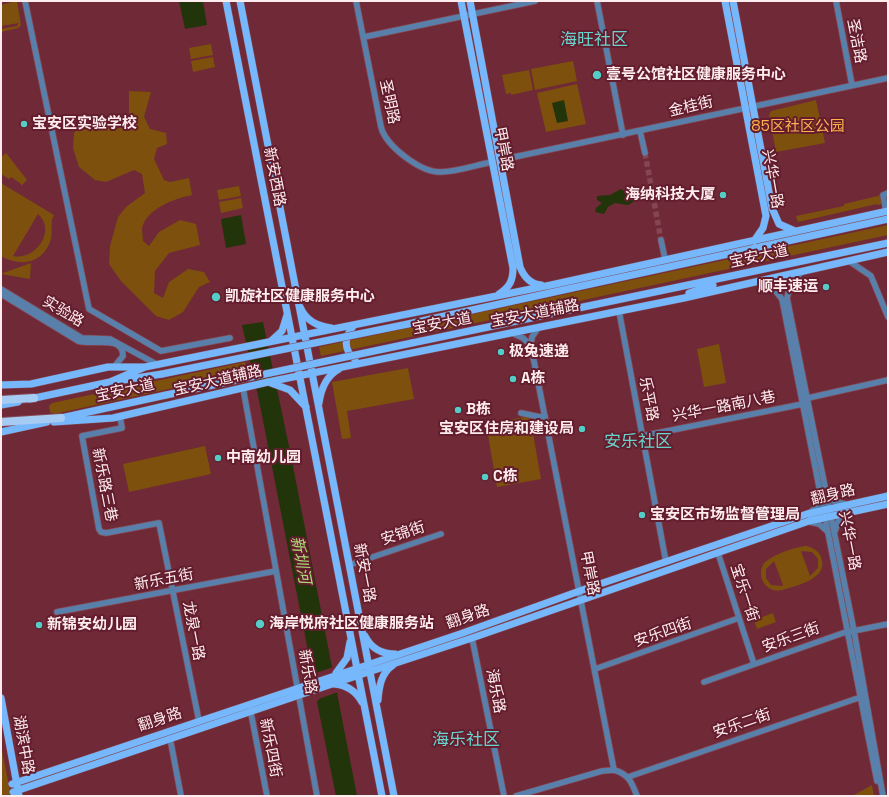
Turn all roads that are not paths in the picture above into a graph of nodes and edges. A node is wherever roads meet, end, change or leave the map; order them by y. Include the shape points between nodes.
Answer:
1 (25, 1) edge
2 (226, 1) edge
3 (240, 1) edge
4 (356, 1) edge
5 (461, 1) edge
6 (470, 1) edge
7 (535, 1) edge
8 (597, 1) edge
9 (725, 1) edge
10 (733, 1) edge
11 (836, 1) edge
12 (472, 14) junction
13 (464, 16) junction
14 (245, 30) junction
15 (233, 33) junction
16 (364, 37) junction
17 (888, 78) edge
18 (852, 85) junction
19 (749, 106) junction
20 (640, 131) junction
21 (623, 134) junction
22 (644, 153) tunnel mouth
23 (496, 161) junction
24 (888, 193) edge
25 (503, 196) junction
26 (887, 211) edge
27 (888, 219) edge
28 (795, 232) junction
29 (661, 240) tunnel mouth
30 (888, 243) edge
31 (755, 244) junction
32 (888, 252) edge
33 (665, 259) junction
34 (849, 261) junction
35 (617, 270) junction
36 (755, 272) junction
37 (801, 272) junction
38 (758, 282) junction
39 (545, 286) junction
40 (1, 289) edge
41 (553, 292) junction
42 (1, 294) edge
43 (498, 296) junction
44 (297, 299) junction
45 (672, 300) junction
46 (286, 303) junction
47 (636, 307) junction
48 (619, 311) junction
49 (558, 314) junction
50 (888, 317) edge
51 (354, 325) junction
52 (541, 326) junction
53 (340, 328) junction
54 (510, 332) junction
55 (304, 335) junction
56 (230, 338) dead end
57 (293, 338) junction
58 (269, 342) junction
59 (531, 346) junction
60 (308, 356) joint
61 (297, 358) joint
62 (364, 362) junction
63 (158, 365) junction
64 (350, 365) junction
65 (114, 367) junction
66 (145, 367) junction
67 (312, 373) junction
68 (301, 376) junction
69 (888, 380) edge
70 (110, 382) junction
71 (280, 383) junction
72 (1, 385) edge
73 (243, 388) junction
74 (34, 398) junction
75 (808, 398) junction
76 (1, 400) edge
77 (803, 404) junction
78 (1, 405) edge
79 (307, 409) junction
80 (319, 409) junction
81 (521, 413) dead end
82 (545, 416) junction
83 (120, 417) junction
84 (61, 418) junction
85 (1, 422) edge
86 (45, 422) junction
87 (1, 432) edge
88 (642, 436) junction
89 (822, 488) junction
90 (888, 496) edge
91 (849, 504) junction
92 (888, 504) edge
93 (852, 512) junction
94 (828, 513) junction
95 (802, 520) junction
96 (160, 523) joint
97 (441, 534) dead end
98 (829, 534) junction
99 (836, 539) junction
100 (718, 553) junction
101 (666, 562) junction
102 (349, 565) junction
103 (276, 571) junction
104 (173, 590) junction
105 (579, 591) junction
106 (581, 599) junction
107 (57, 612) dead end
108 (739, 618) junction
109 (888, 624) edge
110 (361, 628) junction
111 (350, 630) junction
112 (851, 631) junction
113 (472, 638) junction
114 (399, 654) junction
115 (399, 662) junction
116 (754, 664) junction
117 (369, 668) junction
118 (595, 670) junction
119 (358, 671) junction
120 (343, 677) junction
121 (704, 682) dead end
122 (301, 691) junction
123 (862, 696) junction
124 (1, 698) edge
125 (250, 707) junction
126 (365, 708) junction
127 (378, 712) junction
128 (199, 721) junction
129 (1, 725) edge
130 (170, 738) junction
131 (614, 770) junction
132 (628, 777) junction
133 (14, 783) junction
134 (16, 794) edge
135 (181, 796) edge
136 (267, 796) edge
137 (317, 796) edge
138 (382, 796) edge
139 (394, 796) edge
140 (504, 796) edge
141 (516, 796) edge
142 (637, 796) edge
143 (879, 796) edge
144 (883, 796) edge

1 - 56 street via 89,310 161,351
2 - 15 main road, 新安西路
3 - 14 main road, 新安西路
4 - 16 street, 圣明路
5 - 13 main road, 甲岸路
6 - 12 main road, 甲岸路
7 - 12 street
8 - 21 street
9 - 19 main road, 兴华一路
10 - 19 main road, 兴华一路
11 - 18 street, 圣洁路
12 - 13 street
12 - 23 main road, 甲岸路
13 - 16 street
13 - 23 main road, 甲岸路
14 - 15 main road via 238,26 234,28
14 - 44 main road, 新安西路
15 - 46 main road, 新安西路
16 - 23 street, 圣明路 via 381,127 391,145 423,167 437,172
17 - 18 street, 金桂街
18 - 19 street, 金桂街
19 - 20 street, 金桂街
19 - 28 main road, 兴华一路 via 774,214 784,227
19 - 31 main road, 兴华一路 via 766,216 764,228
20 - 21 street, 金桂街
20 - 22 street
21 - 23 street, 金桂街
23 - 25 main road, 甲岸路
24 - 26 street via 883,195
25 - 39 main road, 甲岸路 via 522,273 529,281
25 - 43 main road, 甲岸路 via 513,275 510,285
26 - 28 main road, 宝安大道辅路
27 - 31 main road, 宝安大道
28 - 31 main road, 宝安大道辅路
29 - 33 street
30 - 36 main road, 宝安大道
31 - 33 main road, 宝安大道辅路
31 - 41 main road, 宝安大道
32 - 34 main road, 宝安大道辅路
33 - 35 main road, 宝安大道辅路
34 - 37 main road, 宝安大道辅路
34 - 50 street via 871,276
35 - 39 main road, 宝安大道辅路
35 - 41 main road
36 - 45 main road
36 - 49 main road, 宝安大道
37 - 38 main road, 宝安大道辅路
37 - 75 street, 兴华一路 via 790,286 787,298
38 - 45 main road, 宝安大道辅路
38 - 77 street, 兴华一路 via 770,286 782,299
39 - 43 main road, 宝安大道辅路
40 - 63 street, 实验路 via 82,338 110,339
41 - 70 main road, 宝安大道, bridge via 162,374
42 - 65 street, 实验路 via 78,341 107,342 119,346 123,356
43 - 51 main road, 宝安大道辅路
44 - 53 main road via 301,310 313,323
44 - 55 main road, 新安西路
45 - 47 main road, 宝安大道辅路
46 - 57 main road, 新安西路
46 - 58 main road via 287,318 284,327
47 - 48 main road, 宝安大道辅路
47 - 49 main road
48 - 52 main road, 宝安大道辅路
48 - 88 street, 乐平路
49 - 84 main road, 宝安大道, bridge
51 - 53 main road, 宝安大道辅路
51 - 62 main road via 346,337 346,347 354,359
52 - 54 main road, 宝安大道辅路
52 - 59 street via 534,332
53 - 55 main road, 宝安大道辅路
54 - 59 street via 523,338
54 - 62 main road, 宝安大道辅路
55 - 57 main road, 宝安大道辅路
55 - 60 main road, 新安西路
57 - 58 main road, 宝安大道辅路
57 - 61 main road, 新安西路
58 - 63 main road, 宝安大道辅路
59 - 82 street, 甲岸路
60 - 67 main road, 新安一路
61 - 68 main road, 新安一路
62 - 64 main road, 宝安大道辅路
63 - 66 main road, 宝安大道辅路
64 - 67 main road, 宝安大道辅路
64 - 80 main road via 336,371 327,380 321,391
65 - 66 main road
65 - 72 main road via 31,384
66 - 70 main road
67 - 68 main road, 宝安大道辅路
67 - 80 main road, 新安一路
68 - 71 main road, 宝安大道辅路
68 - 79 main road, 新安一路
69 - 75 street
70 - 74 main road, 宝安大道
71 - 73 main road, 宝安大道辅路 via 268,382
71 - 79 main road via 294,393
73 - 83 main road, 宝安大道辅路
73 - 103 street, 新乐路
74 - 76 highway
74 - 78 main road, 宝安大道
75 - 77 street
75 - 89 street, 兴华一路
77 - 88 street, 兴华一路南八巷
77 - 89 street, 兴华一路
79 - 111 main road, 新安一路
80 - 102 main road, 新安一路
81 - 82 street
82 - 105 street, 甲岸路
83 - 86 main road, 宝安大道辅路
83 - 96 street, 新乐路三巷 via 122,428 82,436 99,529 106,533
84 - 85 highway
84 - 86 main road, 宝安大道
86 - 87 main road, 宝安大道
88 - 101 street, 乐平路
89 - 91 street via 834,500 841,504
89 - 94 street, 兴华一路
89 - 95 street via 818,504
90 - 91 main road, 翻身路
91 - 94 main road, 翻身路
92 - 93 main road, 翻身路
93 - 94 main road, 翻身路
93 - 99 street via 841,518 837,524
94 - 95 main road, 翻身路
94 - 98 street, 兴华一路
94 - 99 street, 兴华一路
95 - 98 street via 819,524
95 - 100 main road, 翻身路
95 - 101 main road, 翻身路
96 - 104 street, 龙泉一路
97 - 102 street, 安锦街
98 - 112 street, 兴华一路
99 - 112 street, 兴华一路
100 - 106 main road, 翻身路
100 - 108 street, 宝乐一街
101 - 105 main road, 翻身路
102 - 110 main road, 新安一路
103 - 104 street, 新乐五街
103 - 122 street, 新乐路
104 - 107 street, 新乐五街
104 - 128 street, 龙泉一路
105 - 106 street, 甲岸路
105 - 114 main road, 翻身路
106 - 113 main road, 翻身路
106 - 118 street, 甲岸路
108 - 116 street, 宝乐一街
108 - 118 street, 安乐四街
109 - 112 street, 安乐三街
110 - 114 main road via 376,649 388,654
110 - 117 main road, 新安一路
111 - 119 main road, 新安一路
111 - 120 main road via 349,651
112 - 116 street, 安乐三街
112 - 123 street, 兴华一路
113 - 115 main road, 翻身路
113 - 140 street, 海乐路
114 - 117 main road, 翻身路
115 - 117 main road, 翻身路
115 - 127 main road via 386,671 382,678
116 - 121 street, 安乐三街
117 - 119 main road, 翻身路
117 - 127 main road, 新安一路
118 - 131 street, 甲岸路
119 - 120 main road, 翻身路
119 - 126 main road, 新安一路
120 - 122 main road, 翻身路 via 332,684
120 - 122 main road, 翻身路 via 332,676
120 - 126 main road
122 - 125 main road, 翻身路
122 - 137 street, 新乐路
123 - 132 street, 安乐二街
123 - 143 street, 兴华一路
123 - 144 street, 兴华一路
124 - 133 main road, 湖滨中路
125 - 128 main road, 翻身路
125 - 130 main road, 翻身路
125 - 136 street, 新乐四街
126 - 138 main road, 新安一路
127 - 139 main road, 新安一路
128 - 133 main road, 翻身路
129 - 133 main road, 湖滨中路
130 - 134 main road, 翻身路
130 - 135 street
131 - 132 street
131 - 141 street via 602,771
132 - 142 street
133 - 134 main road, 湖滨中路

